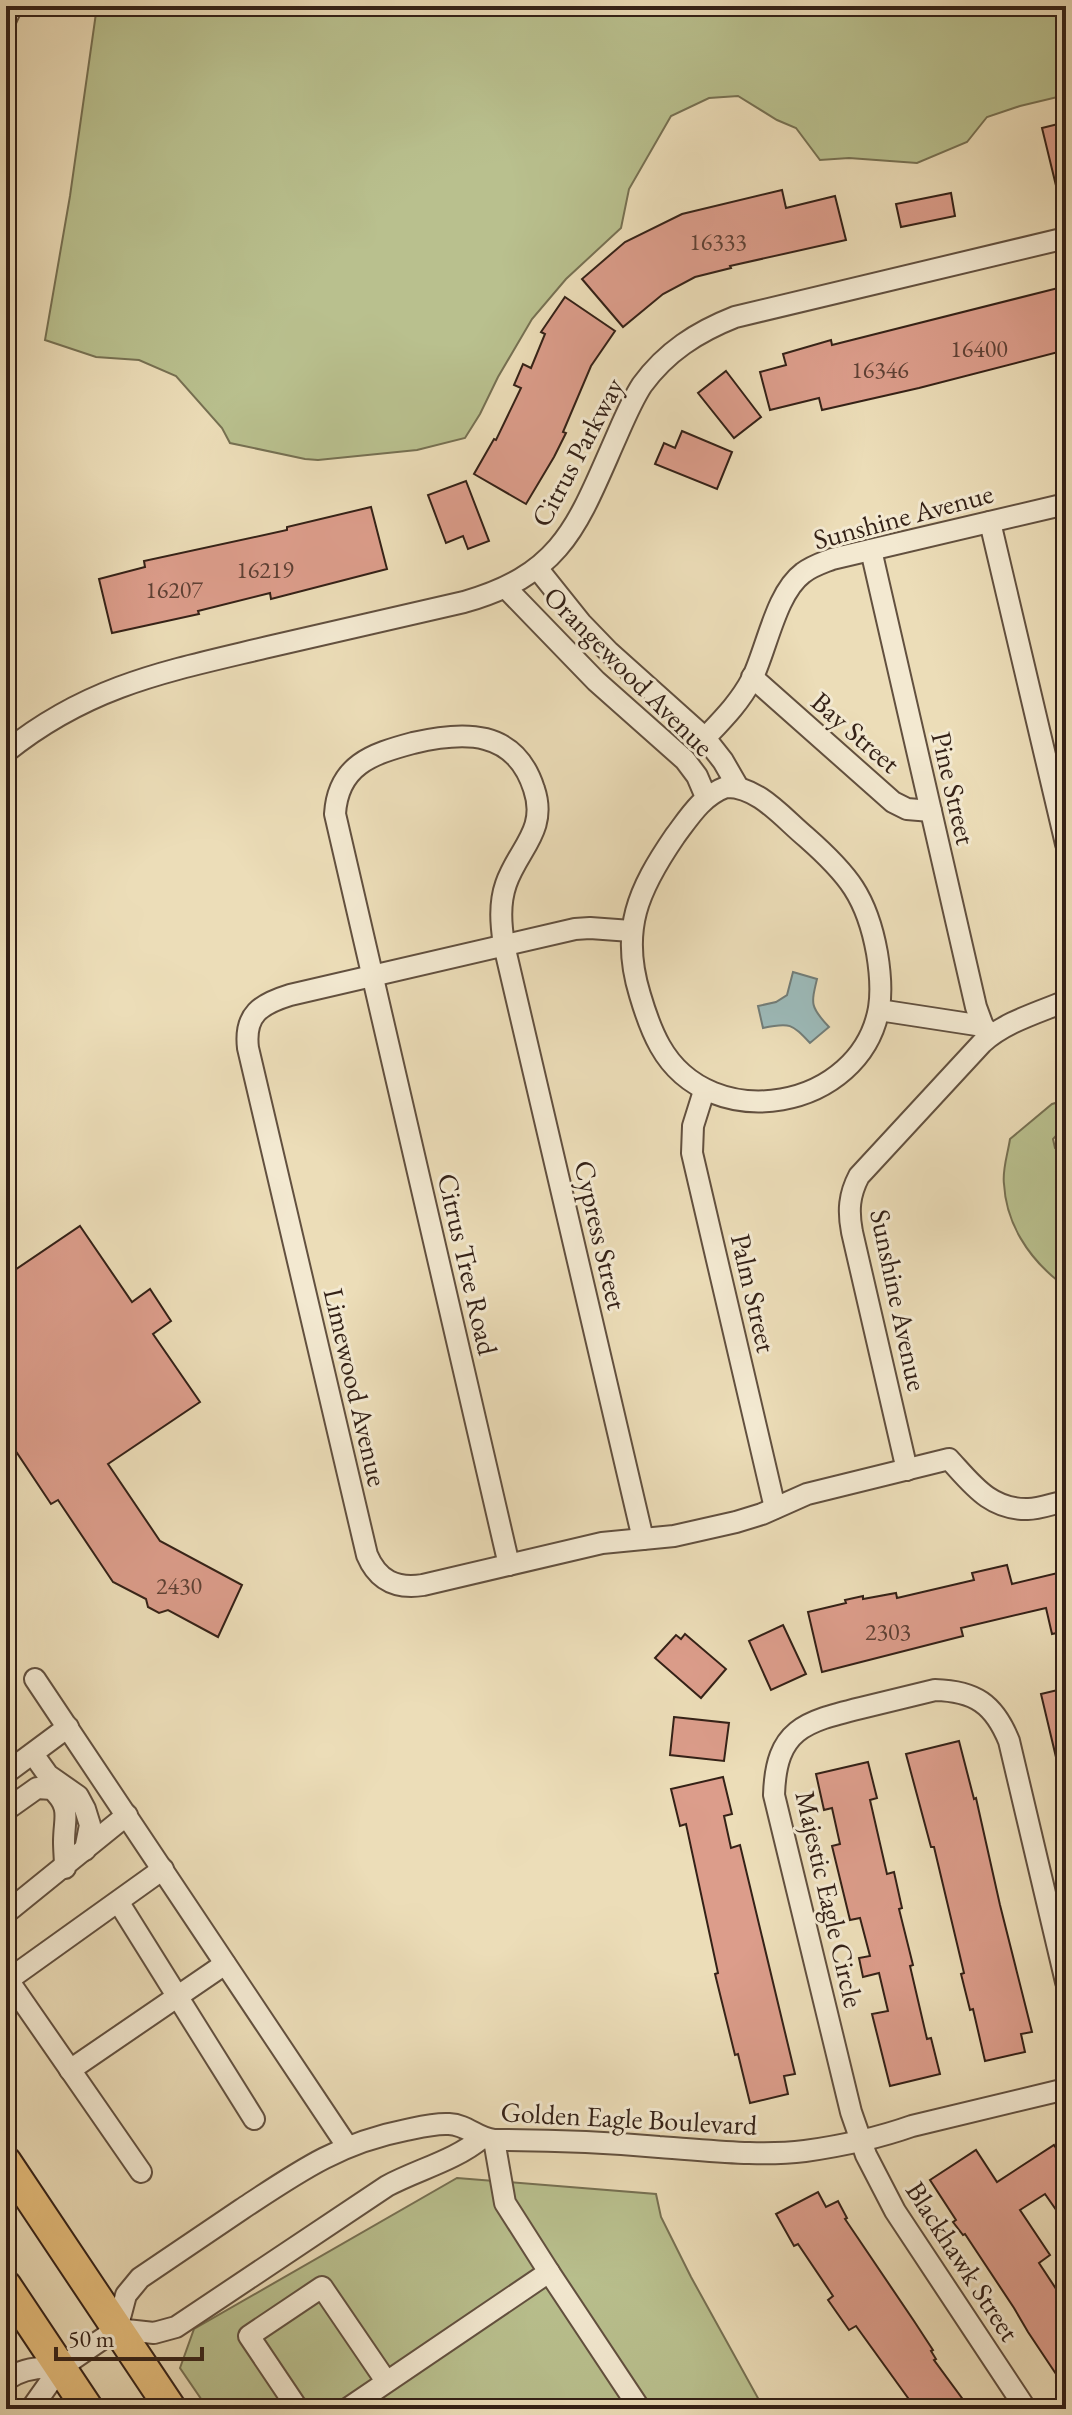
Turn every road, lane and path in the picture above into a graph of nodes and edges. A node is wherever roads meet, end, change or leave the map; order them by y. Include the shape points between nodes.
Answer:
1 (12, 6) edge
2 (6, 19) edge
3 (1066, 238) edge
4 (1066, 504) edge
5 (990, 522) junction
6 (871, 550) junction
7 (537, 568) junction
8 (506, 588) junction
9 (622, 665) junction
10 (752, 677) junction
11 (605, 689) junction
12 (705, 738) junction
13 (6, 752) edge
14 (738, 787) junction
15 (706, 797) junction
16 (931, 811) junction
17 (1066, 844) edge
18 (631, 931) junction
19 (504, 945) junction
20 (372, 976) junction
21 (1066, 1001) edge
22 (879, 1010) junction
23 (987, 1031) junction
24 (704, 1091) junction
25 (907, 1470) junction
26 (1066, 1501) edge
27 (775, 1508) junction
28 (643, 1539) junction
29 (509, 1565) junction
30 (35, 1679) dead end
31 (68, 1727) junction
32 (33, 1754) junction
33 (6, 1773) edge
34 (6, 1810) edge
35 (127, 1815) junction
36 (85, 1850) junction
37 (65, 1868) junction
38 (163, 1869) junction
39 (119, 1903) junction
40 (6, 1913) edge
41 (225, 1964) junction
42 (1066, 1982) edge
43 (177, 1997) junction
44 (70, 2070) junction
45 (1066, 2089) edge
46 (254, 2119) dead end
47 (488, 2139) junction
48 (859, 2140) junction
49 (347, 2146) junction
50 (6, 2162) edge
51 (141, 2172) dead end
52 (549, 2272) junction
53 (6, 2286) edge
54 (117, 2329) junction
55 (60, 2368) junction
56 (6, 2380) edge
57 (386, 2381) junction
58 (31, 2409) edge
59 (88, 2409) edge
60 (171, 2409) edge
61 (298, 2409) edge
62 (347, 2409) edge
63 (640, 2409) edge
64 (1026, 2409) edge

1 - 2 street
3 - 7 street, Citrus Parkway via 735,317 694,336 641,387 584,511 563,543
4 - 5 street, Sunshine Avenue
5 - 6 street, Sunshine Avenue
5 - 17 street
6 - 10 street, Sunshine Avenue via 832,559 802,574 784,598
6 - 16 street, Pine Street
7 - 8 street, Citrus Parkway
7 - 9 street
8 - 11 street, Orangewood Avenue
8 - 13 street, Citrus Parkway via 153,674 81,703
9 - 11 street
9 - 12 street
10 - 12 street, Sunshine Avenue
10 - 16 street, Bay Street via 893,802
11 - 15 street, Orangewood Avenue via 685,760
12 - 14 street
14 - 15 street
14 - 22 street via 761,798 796,828 855,889 876,948
15 - 18 street via 654,869
16 - 23 street, Pine Street via 976,1007
18 - 19 street, Limewood Avenue via 575,929
18 - 24 street via 633,970 651,1029 671,1063
19 - 20 street, Limewood Avenue
19 - 20 street, Cypress Street via 501,913 506,884 537,820 530,776 512,752 484,737 454,735 418,742 361,762 344,780 336,802
19 - 28 street, Cypress Street
20 - 29 street, Citrus Tree Road
20 - 29 street, Limewood Avenue via 264,1006 248,1024 248,1048 370,1564 382,1579 411,1587
21 - 23 street, Sunshine Avenue
22 - 23 street
22 - 24 street via 862,1049 847,1067 808,1092 787,1099 742,1101
23 - 25 street, Sunshine Avenue via 859,1176 851,1196 849,1219
24 - 27 street, Palm Street via 693,1126 692,1153
25 - 26 street, Limewood Avenue via 949,1459 996,1504 1030,1510
25 - 27 street, Limewood Avenue via 807,1494
27 - 28 street, Limewood Avenue via 724,1525
28 - 29 street, Limewood Avenue
30 - 31 street
31 - 32 street
31 - 35 street
32 - 33 street
32 - 36 street via 48,1775 78,1796 90,1825
34 - 37 street via 37,1788 52,1789 63,1799
35 - 36 street
35 - 38 street
36 - 37 street
37 - 40 street
38 - 39 street
38 - 41 street
39 - 43 street
39 - 44 street via 8,1980
41 - 43 street
41 - 49 street
42 - 48 street, Majestic Eagle Circle via 1009,1741 994,1713 966,1694 935,1690 825,1717 799,1729 780,1755 774,1795
43 - 44 street
43 - 46 street
44 - 51 street
45 - 48 street, Golden Eagle Boulevard
47 - 48 street, Golden Eagle Boulevard via 772,2153
47 - 49 street, Golden Eagle Boulevard via 445,2124
47 - 52 street via 505,2203
47 - 54 street via 387,2186 176,2327 154,2333
48 - 64 street, Blackhawk Street via 895,2211
49 - 54 street, Golden Eagle Boulevard via 308,2166 140,2278 126,2295
50 - 54 highway
52 - 57 street
52 - 63 street
53 - 55 highway
54 - 55 street
54 - 60 highway
55 - 56 street via 34,2368
55 - 58 street
55 - 59 highway
57 - 61 street via 322,2287 249,2336
57 - 62 street

